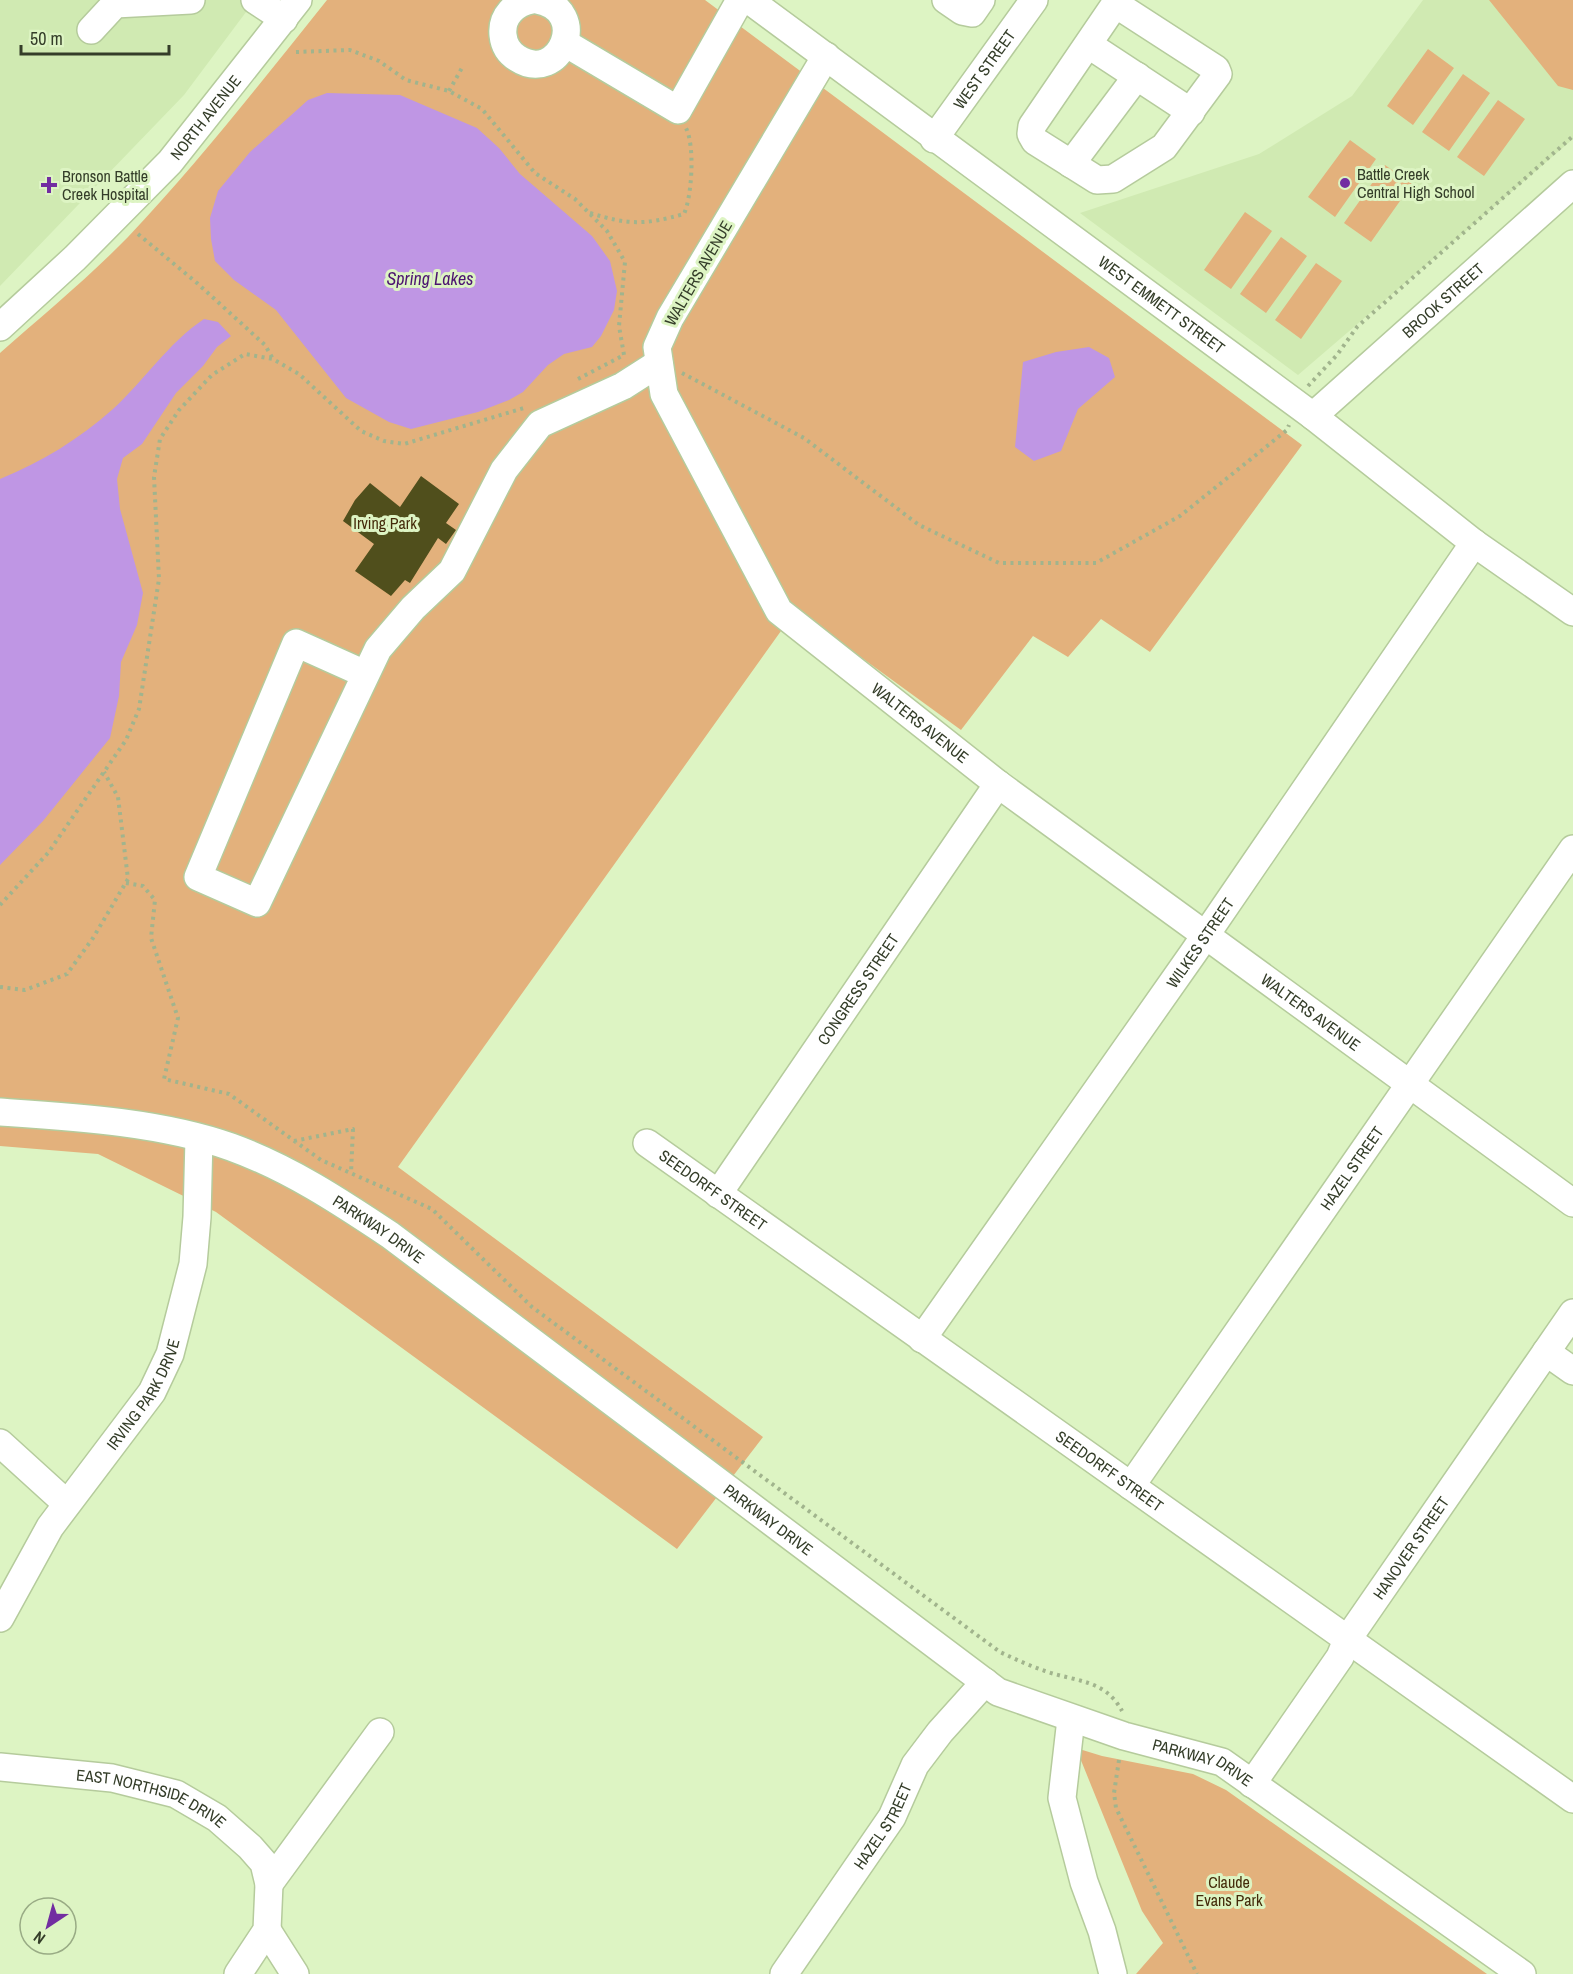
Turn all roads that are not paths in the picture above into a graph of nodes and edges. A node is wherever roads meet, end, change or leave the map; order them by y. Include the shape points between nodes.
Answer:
1 (190, 0) edge
2 (255, 0) edge
3 (535, 0) edge
4 (740, 0) edge
5 (749, 0) edge
6 (946, 0) edge
7 (981, 0) edge
8 (1034, 0) edge
9 (1118, 2) edge
10 (291, 10) edge
11 (91, 30) dead end
12 (565, 43) junction
13 (1089, 45) junction
14 (826, 56) junction
15 (1137, 76) junction
16 (1191, 112) junction
17 (934, 139) junction
18 (1071, 164) junction
19 (1573, 184) edge
20 (0, 327) edge
21 (659, 363) junction
22 (1313, 416) junction
23 (1474, 543) junction
24 (1573, 612) edge
25 (365, 674) junction
26 (998, 784) junction
27 (1573, 849) edge
28 (1206, 935) junction
29 (1411, 1084) junction
30 (0, 1112) edge
31 (198, 1138) junction
32 (647, 1143) dead end
33 (717, 1194) junction
34 (1573, 1203) edge
35 (1573, 1313) edge
36 (922, 1339) junction
37 (1546, 1352) junction
38 (1573, 1371) edge
39 (0, 1443) edge
40 (1131, 1486) junction
41 (66, 1503) junction
42 (0, 1618) edge
43 (1347, 1640) junction
44 (985, 1682) junction
45 (1071, 1719) junction
46 (380, 1732) dead end
47 (0, 1767) edge
48 (1252, 1784) junction
49 (1573, 1799) edge
50 (269, 1884) junction
51 (267, 1930) junction
52 (238, 1974) edge
53 (295, 1974) edge
54 (784, 1974) edge
55 (1113, 1974) edge
56 (1522, 1974) edge

1 - 11 street via 116,4
2 - 10 street
3 - 12 street via 546,2 561,14 567,33
3 - 12 street via 514,7 507,15 503,25 506,47 522,61 533,64 553,58
4 - 12 street via 678,110
5 - 14 street, WEST EMMETT STREET
6 - 7 street via 962,11 972,12
8 - 17 street, WEST STREET
9 - 13 street
9 - 16 street via 1216,69 1216,80
10 - 20 street, NORTH AVENUE via 170,162
13 - 15 street
13 - 18 street via 1032,126 1035,141
14 - 17 street, WEST EMMETT STREET
14 - 21 street, WALTERS AVENUE via 670,318 657,347
15 - 16 street
15 - 18 street
16 - 18 street via 1164,147 1113,179 1097,180
17 - 22 street, WEST EMMETT STREET
19 - 22 street, BROOK STREET
21 - 25 street via 623,386 540,424 504,470 452,571 412,608 378,649
21 - 26 street, WALTERS AVENUE via 664,394 779,611
22 - 23 street, WEST EMMETT STREET
23 - 24 street, WEST EMMETT STREET
23 - 28 street, WILKES STREET
25 - 25 street via 296,643 198,877 257,903
26 - 28 street, WALTERS AVENUE
26 - 33 street, CONGRESS STREET
27 - 29 street, HAZEL STREET
28 - 29 street, WALTERS AVENUE
28 - 36 street, WILKES STREET
29 - 34 street, WALTERS AVENUE
29 - 40 street, HAZEL STREET
30 - 31 street, PARKWAY DRIVE via 137,1126
31 - 41 street, IRVING PARK DRIVE via 193,1264 170,1354 152,1392
31 - 44 street, PARKWAY DRIVE via 230,1146 275,1165 327,1193 390,1236
32 - 33 street, SEEDORFF STREET
33 - 36 street, SEEDORFF STREET
35 - 37 street, HANOVER STREET
36 - 40 street, SEEDORFF STREET
37 - 38 street
37 - 43 street, HANOVER STREET
39 - 41 street
40 - 43 street, SEEDORFF STREET
41 - 42 street, IRVING PARK DRIVE
43 - 48 street, HANOVER STREET via 1340,1657
43 - 49 street, SEEDORFF STREET
44 - 45 street, PARKWAY DRIVE via 998,1692
44 - 54 street, HAZEL STREET via 915,1765 892,1817
45 - 48 street, PARKWAY DRIVE via 1222,1762
45 - 55 street via 1062,1798
46 - 50 street
47 - 50 street, EAST NORTHSIDE DRIVE via 112,1778 176,1794 217,1818 250,1847 264,1863
48 - 56 street, PARKWAY DRIVE
50 - 51 street
51 - 52 street
51 - 53 street

